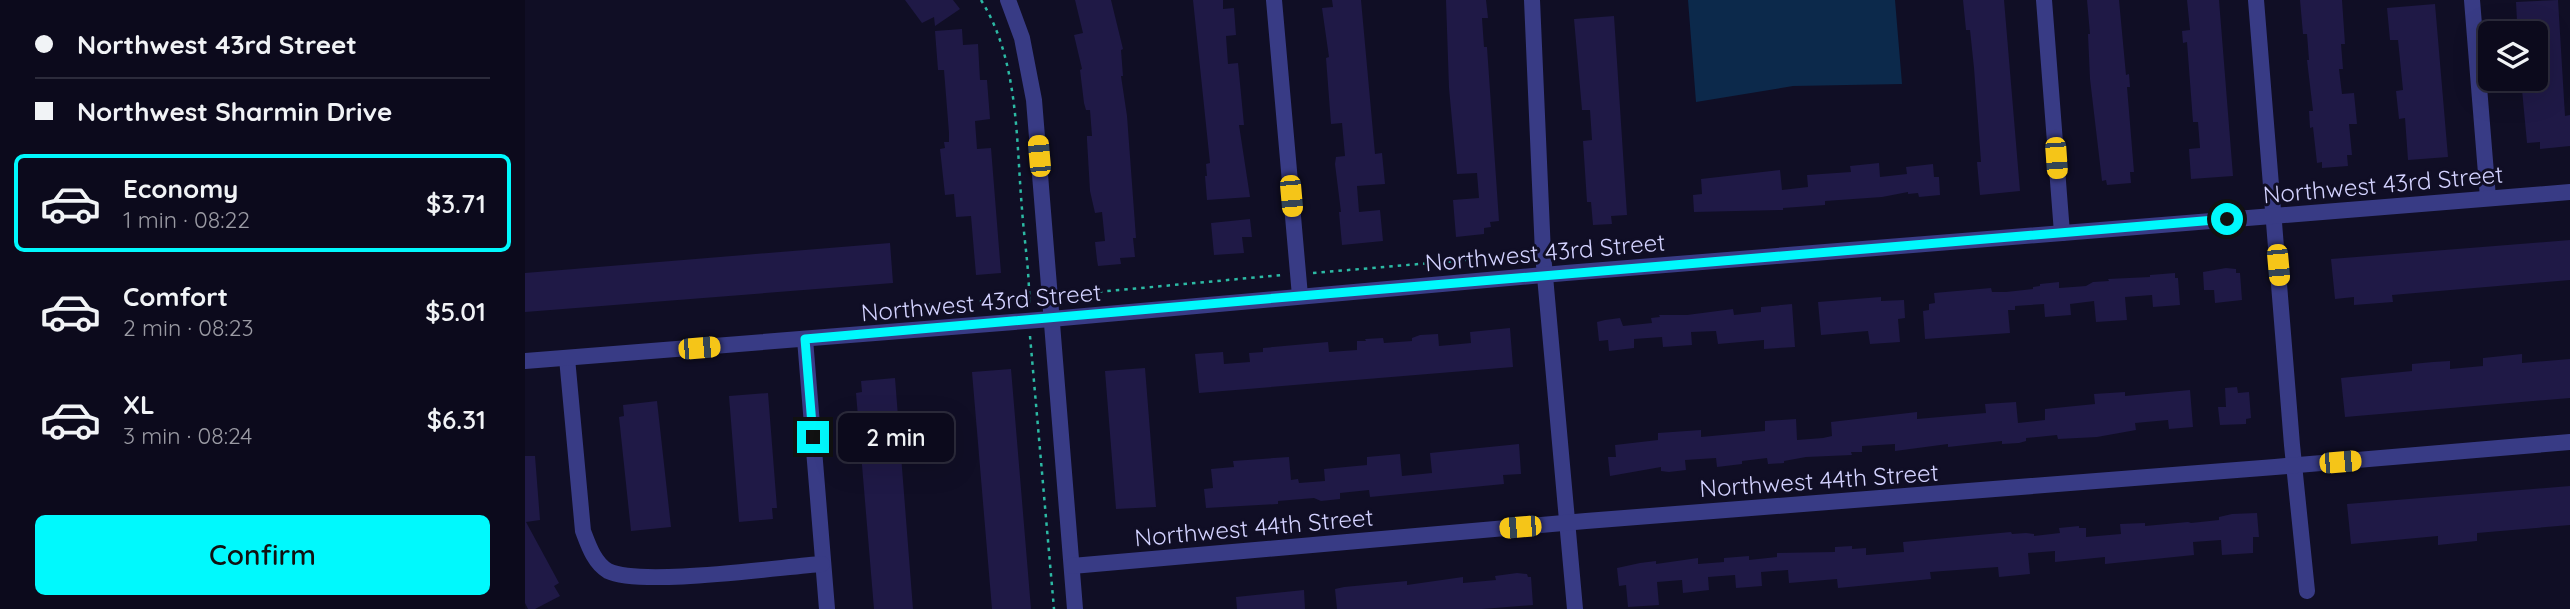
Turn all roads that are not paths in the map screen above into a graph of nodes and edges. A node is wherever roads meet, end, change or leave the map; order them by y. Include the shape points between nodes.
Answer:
1 (1008, 0) edge
2 (1274, 0) edge
3 (1532, 0) edge
4 (2043, 0) edge
5 (2256, 0) edge
6 (2472, 0) edge
7 (2570, 192) edge
8 (2488, 198) junction
9 (2274, 215) junction
10 (2062, 233) junction
11 (1546, 275) junction
12 (1300, 296) junction
13 (1051, 319) junction
14 (805, 339) junction
15 (567, 358) junction
16 (525, 361) edge
17 (2570, 442) edge
18 (2294, 466) junction
19 (1566, 523) junction
20 (822, 564) junction
21 (1072, 566) junction
22 (2307, 591) dead end
23 (828, 609) edge
24 (1075, 609) edge
25 (1575, 609) edge

1 - 13 street via 1022,38 1034,100
2 - 12 street
3 - 11 street
4 - 10 street
5 - 9 street
6 - 8 street
7 - 8 street, Northwest 43rd Street
8 - 9 street, Northwest 43rd Street
9 - 10 street, Northwest 43rd Street
9 - 18 street
10 - 11 street, Northwest 43rd Street
11 - 12 street, Northwest 43rd Street
11 - 19 street
12 - 13 street, Northwest 43rd Street
13 - 14 street, Northwest 43rd Street
13 - 21 street
14 - 15 street, Northwest 43rd Street
14 - 20 street
15 - 16 street, Northwest 43rd Street
15 - 20 street via 583,531 593,555 608,570 641,577
17 - 18 street, Northwest 44th Street
18 - 19 street, Northwest 44th Street
18 - 22 street
19 - 21 street, Northwest 44th Street
19 - 25 street
20 - 23 street
21 - 24 street

